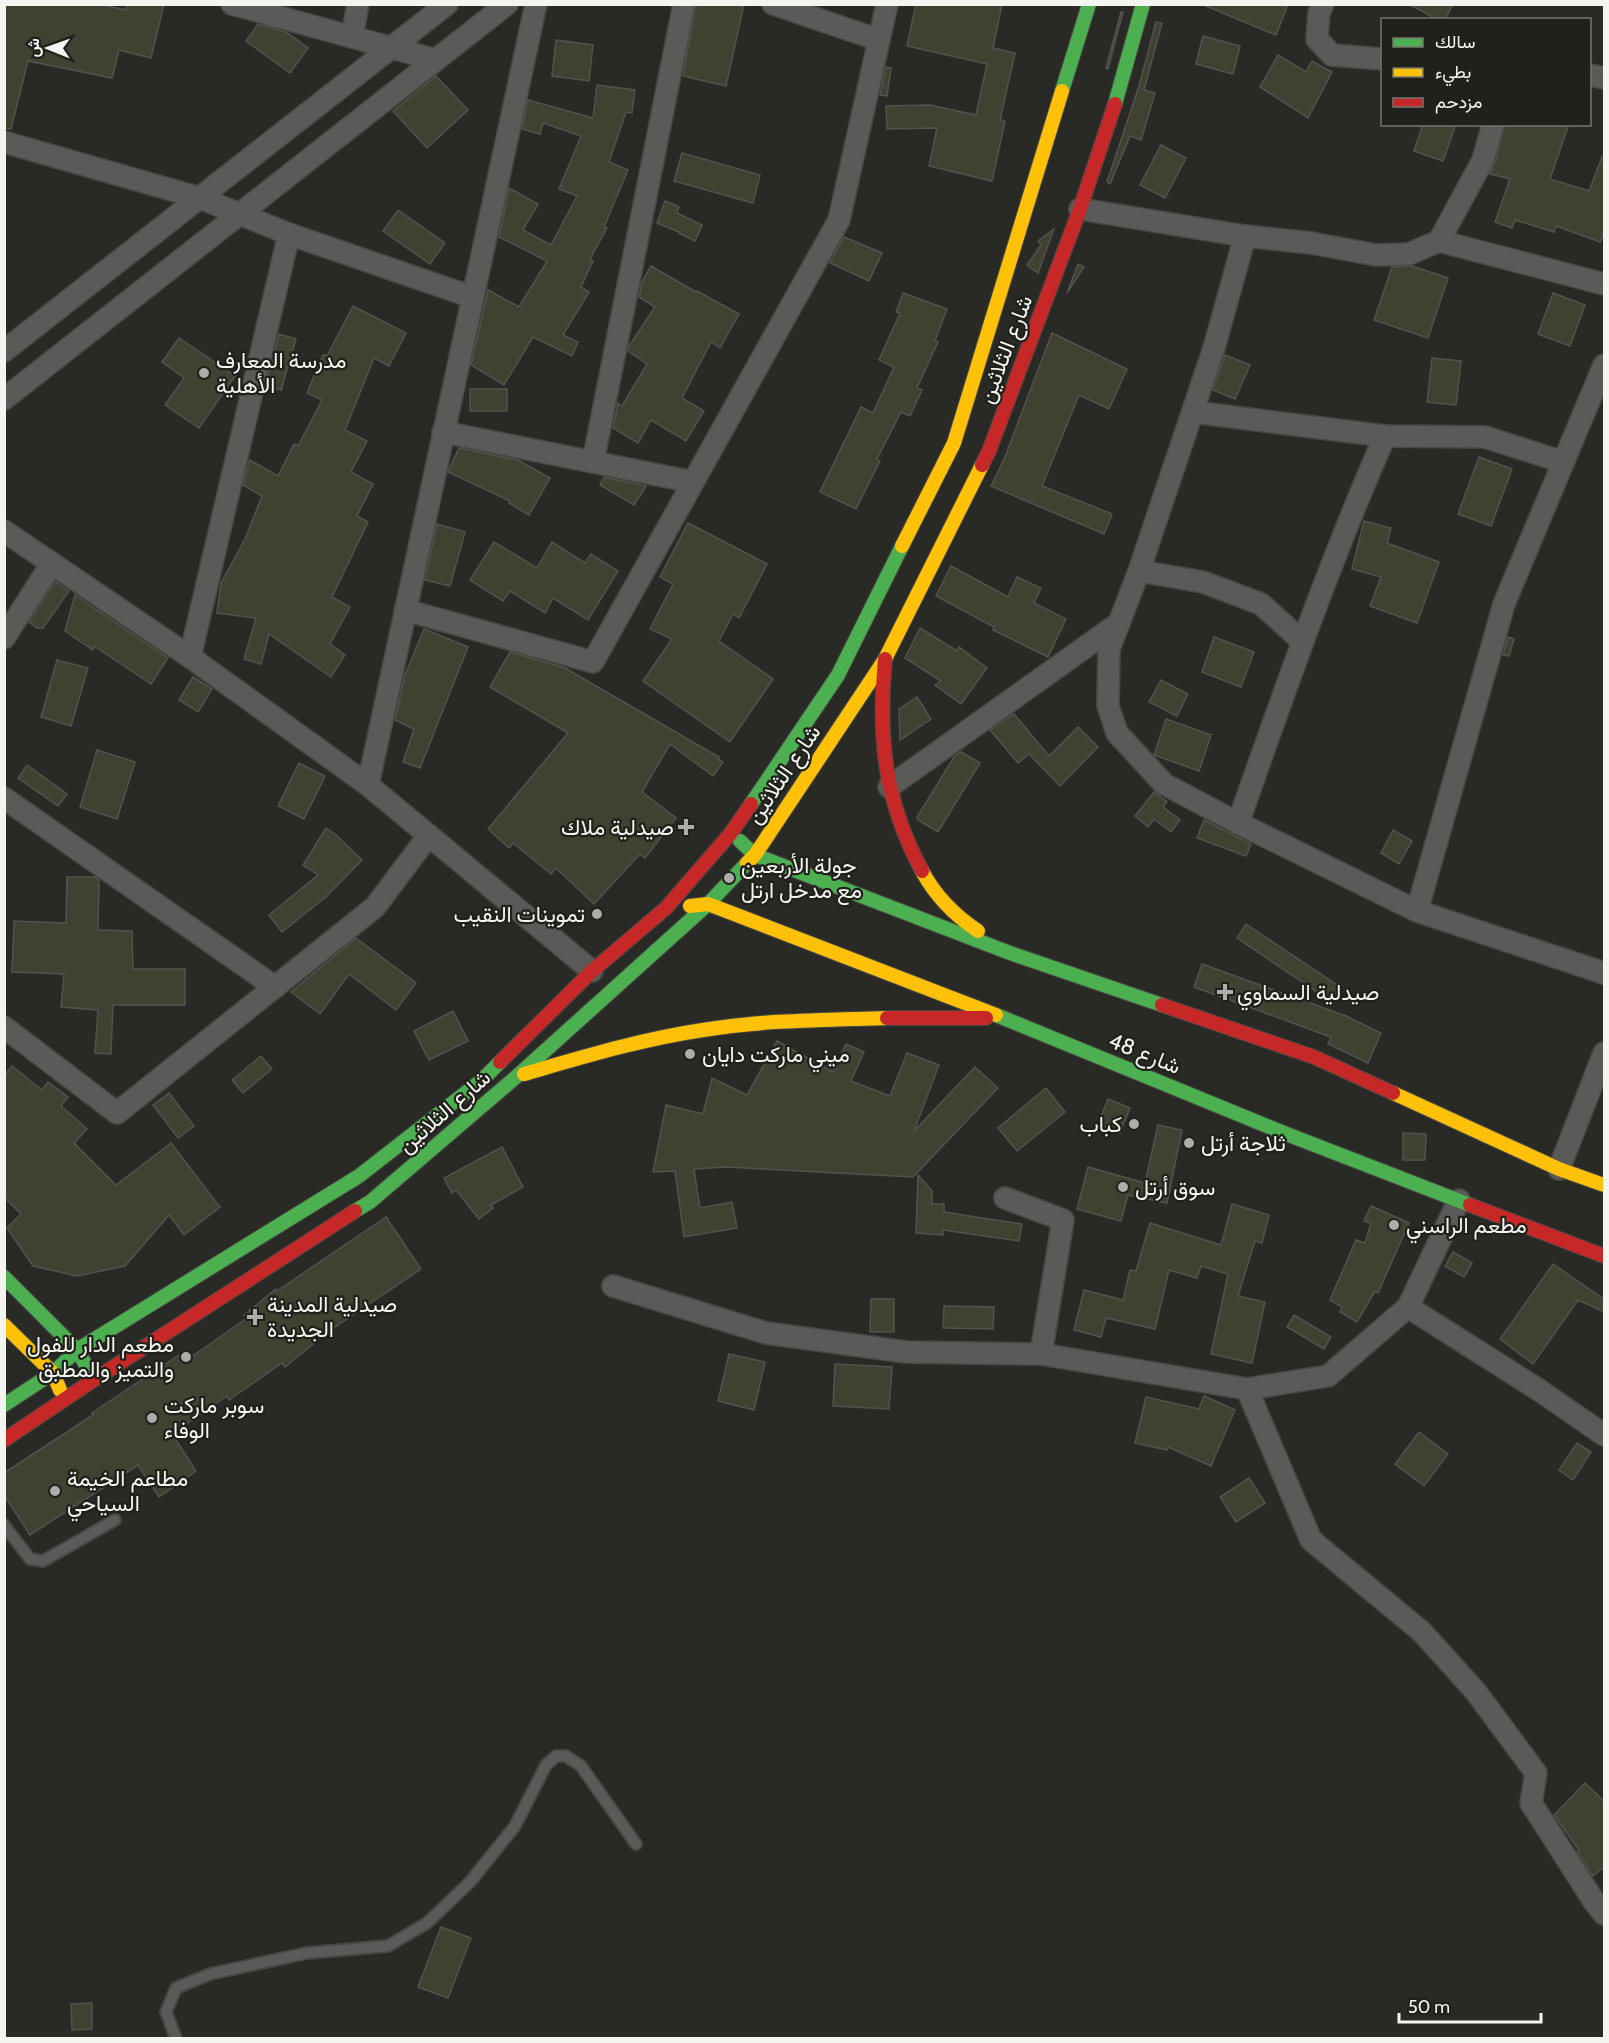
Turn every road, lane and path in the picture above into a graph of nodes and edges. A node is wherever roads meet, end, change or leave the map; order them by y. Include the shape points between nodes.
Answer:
1 (232, 4) edge
2 (358, 4) edge
3 (447, 4) edge
4 (507, 4) edge
5 (536, 4) edge
6 (684, 4) edge
7 (773, 4) edge
8 (887, 4) edge
9 (1089, 4) edge
10 (1143, 4) edge
11 (1323, 4) edge
12 (352, 37) junction
13 (879, 40) junction
14 (392, 48) junction
15 (1381, 59) edge
16 (436, 60) junction
17 (1492, 126) edge
18 (4, 142) edge
19 (200, 198) junction
20 (1080, 209) junction
21 (239, 213) junction
22 (289, 234) junction
23 (1245, 236) junction
24 (1439, 241) junction
25 (1605, 284) edge
26 (472, 297) junction
27 (4, 351) edge
28 (1605, 365) edge
29 (4, 399) edge
30 (1193, 412) junction
31 (443, 432) junction
32 (1385, 436) junction
33 (593, 462) junction
34 (1563, 462) junction
35 (693, 482) junction
36 (4, 531) edge
37 (52, 563) junction
38 (1139, 571) junction
39 (405, 610) junction
40 (1119, 623) junction
41 (4, 638) edge
42 (1302, 641) junction
43 (190, 657) junction
44 (885, 659) junction
45 (368, 785) junction
46 (889, 787) junction
47 (4, 798) edge
48 (1238, 823) junction
49 (731, 833) junction
50 (429, 835) junction
51 (755, 855) junction
52 (708, 904) junction
53 (666, 908) junction
54 (1417, 911) junction
55 (1010, 953) junction
56 (592, 971) junction
57 (1605, 973) edge
58 (276, 987) junction
59 (1004, 1018) junction
60 (4, 1027) edge
61 (1605, 1053) edge
62 (516, 1077) junction
63 (1559, 1169) junction
64 (1605, 1185) edge
65 (1005, 1198) dead end
66 (1459, 1200) junction
67 (1605, 1256) edge
68 (4, 1277) edge
69 (613, 1286) dead end
70 (1408, 1307) junction
71 (4, 1325) edge
72 (77, 1350) junction
73 (1041, 1354) junction
74 (53, 1373) junction
75 (95, 1379) junction
76 (1247, 1389) junction
77 (65, 1400) junction
78 (4, 1405) edge
79 (1605, 1435) edge
80 (4, 1440) edge
81 (115, 1520) dead end
82 (4, 1525) edge
83 (636, 1844) dead end
84 (1605, 1914) edge
85 (176, 2038) edge

1 - 12 street
2 - 12 street
3 - 14 street
4 - 16 street
5 - 26 street
6 - 33 street
7 - 13 street
8 - 13 street
9 - 49 main road, شارع الثلاثين via 954,443 838,675
10 - 20 main road, شارع الثلاثين via 1123,81
11 - 15 street via 1317,39 1332,55
12 - 14 street
13 - 35 street via 839,220
14 - 16 street
14 - 19 street
16 - 21 street
17 - 24 street via 1483,160
18 - 19 street
19 - 21 street
19 - 27 street
20 - 23 street
20 - 44 main road, شارع الثلاثين via 989,451
21 - 22 street
21 - 29 street
22 - 26 street
22 - 43 street
23 - 24 street via 1376,255 1409,254
23 - 30 street
24 - 25 street
26 - 31 street
28 - 34 street
30 - 32 street
30 - 38 street
31 - 33 street
31 - 39 street
32 - 34 street via 1485,437
32 - 42 street
33 - 35 street
34 - 54 street via 1504,604
35 - 39 street via 593,662
36 - 37 street
37 - 41 street
37 - 43 street
38 - 40 street
38 - 42 street via 1203,582 1260,604
39 - 45 street
40 - 46 street
40 - 48 street via 1109,649 1107,684 1108,706 1117,733 1164,784
42 - 48 street
43 - 45 street
44 - 46 main road via 881,721
44 - 51 main road, شارع الثلاثين
45 - 50 street
46 - 55 main road via 918,864 938,896 958,918
47 - 58 street
48 - 54 street
49 - 51 main road
49 - 53 main road, شارع الثلاثين
50 - 56 street
50 - 58 street via 375,907
51 - 52 main road, شارع الثلاثين
51 - 55 main road
52 - 53 main road, شارع 48
52 - 59 main road, شارع 48
52 - 62 main road, شارع الثلاثين
53 - 56 main road, شارع الثلاثين
54 - 57 street
55 - 63 main road via 1314,1057
56 - 72 main road, شارع الثلاثين via 482,1080 358,1176
58 - 60 street via 117,1113
59 - 62 main road via 855,1018 730,1026 625,1045
59 - 66 main road, شارع 48
61 - 63 street
62 - 75 main road, شارع الثلاثين via 370,1202
63 - 64 main road
65 - 73 street via 1063,1220
66 - 67 main road, شارع 48
66 - 70 street
68 - 72 main road
69 - 73 street via 766,1333 906,1352
70 - 76 street via 1328,1376
70 - 79 street
71 - 74 main road
72 - 74 main road, شارع الثلاثين
72 - 75 main road
73 - 76 street
74 - 77 main road
74 - 78 main road, شارع الثلاثين
75 - 77 main road, شارع الثلاثين
76 - 84 street via 1311,1540 1422,1632 1476,1692 1536,1773 1531,1803
77 - 80 main road, شارع الثلاثين
81 - 82 lane via 43,1561 30,1559
83 - 85 lane via 581,1766 566,1756 556,1756 546,1765 515,1826 470,1882 427,1923 387,1946 307,1953 210,1974 176,1988 166,2012

